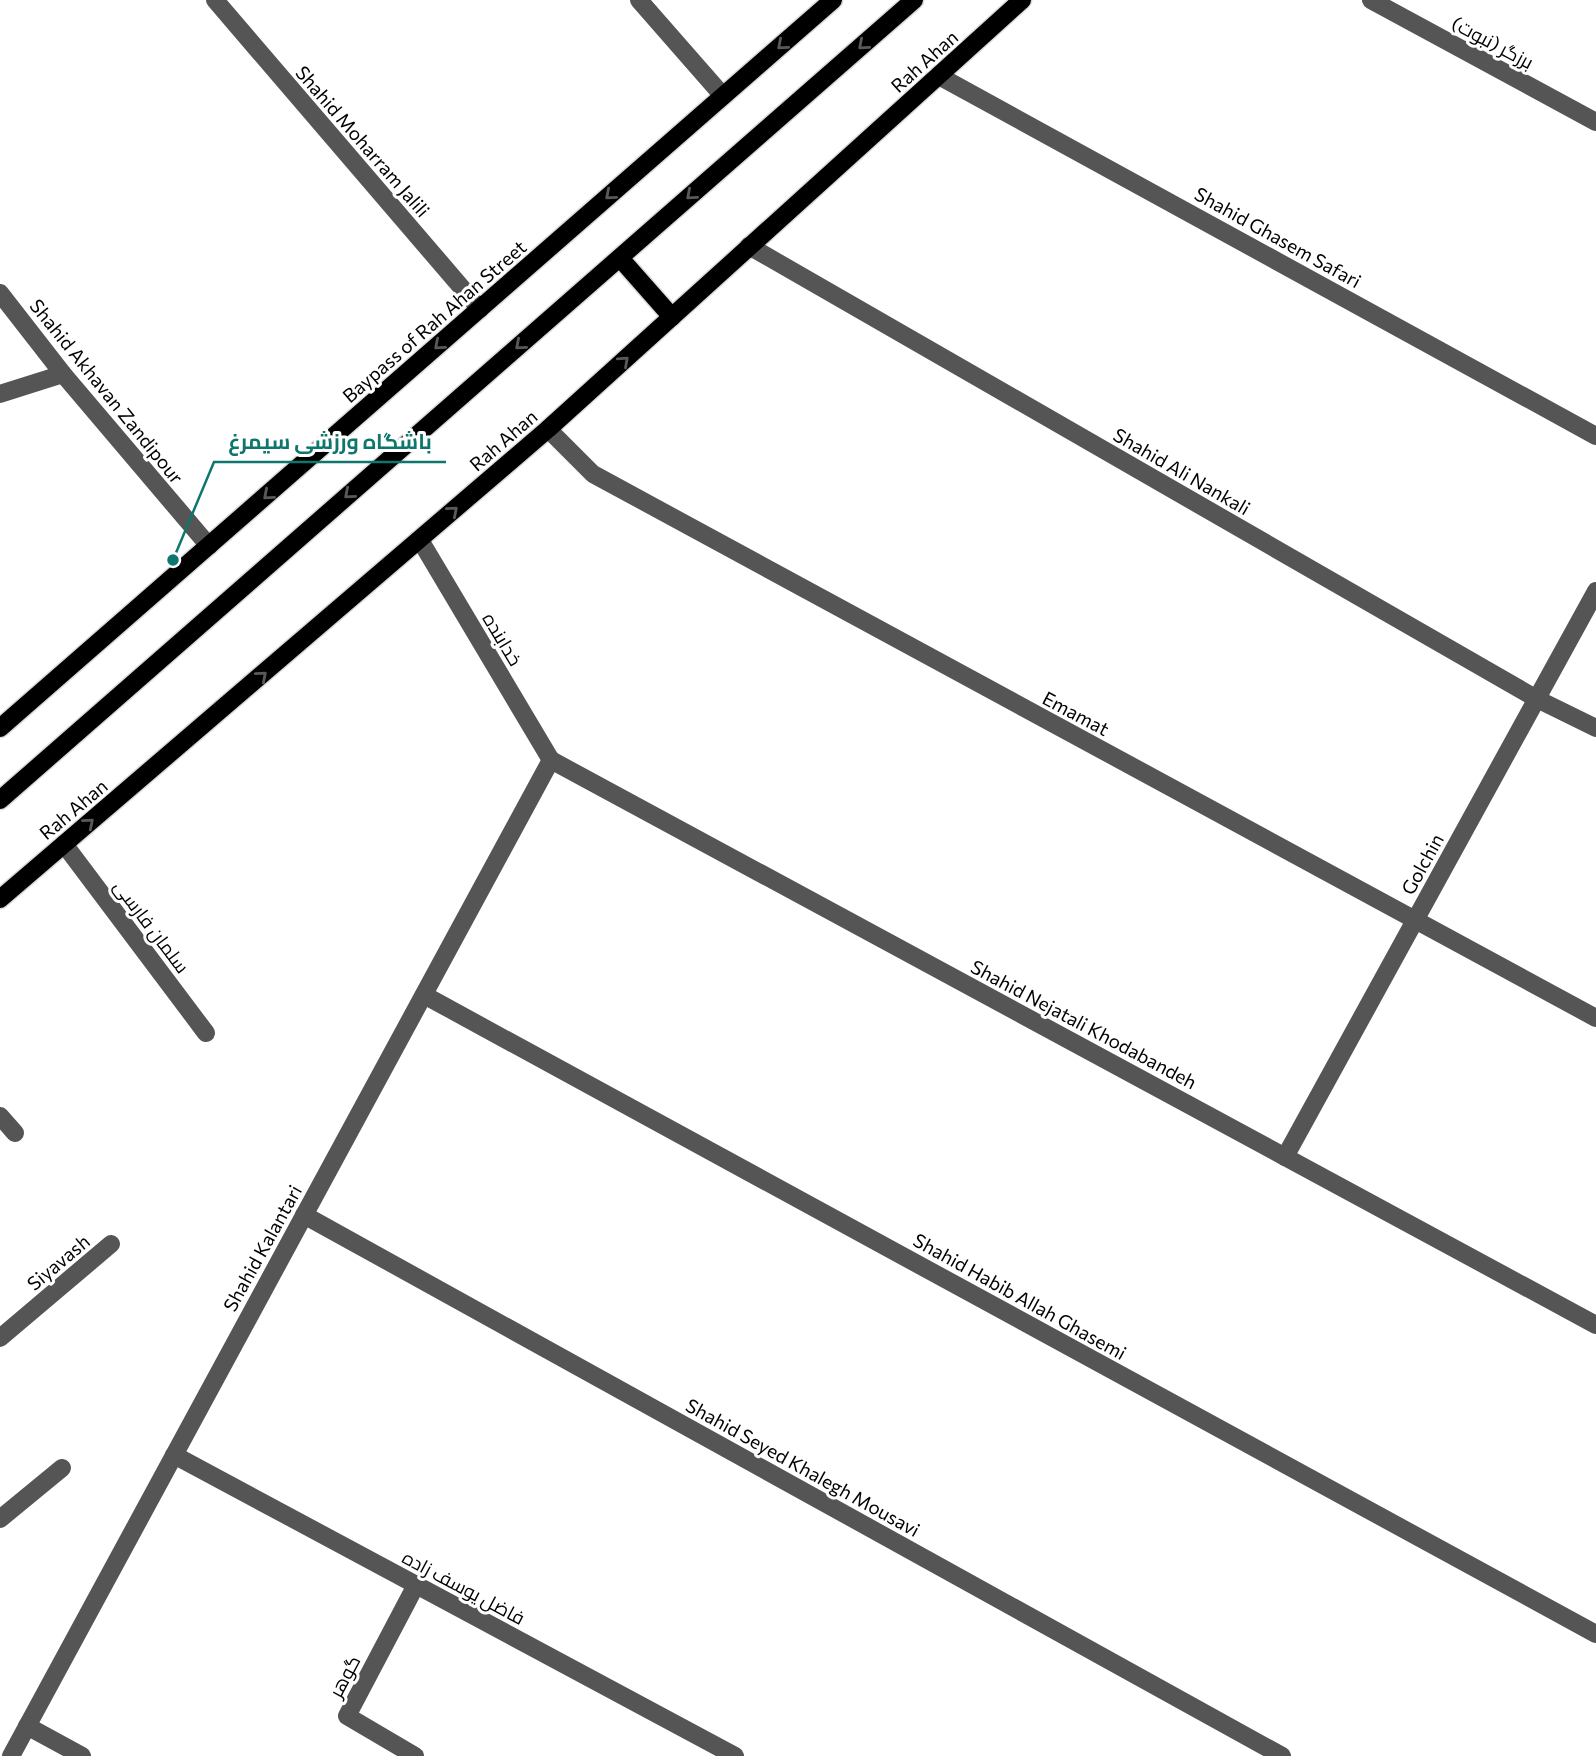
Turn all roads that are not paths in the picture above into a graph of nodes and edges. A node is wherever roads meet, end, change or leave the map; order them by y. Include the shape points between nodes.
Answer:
1 (215, 0) edge
2 (639, 0) edge
3 (833, 0) edge
4 (914, 0) edge
5 (1023, 0) edge
6 (1371, 0) edge
7 (939, 76) junction
8 (723, 96) junction
9 (1596, 122) edge
10 (749, 246) junction
11 (620, 258) junction
12 (0, 293) edge
13 (480, 309) junction
14 (672, 317) junction
15 (63, 374) junction
16 (0, 394) edge
17 (548, 429) junction
18 (1596, 436) edge
19 (419, 540) junction
20 (209, 546) junction
21 (1596, 591) edge
22 (1537, 699) junction
23 (1596, 728) edge
24 (0, 729) edge
25 (551, 760) junction
26 (0, 800) edge
27 (64, 844) junction
28 (0, 900) edge
29 (1415, 920) junction
30 (424, 995) junction
31 (1596, 1018) edge
32 (206, 1033) dead end
33 (0, 1115) edge
34 (15, 1133) dead end
35 (1284, 1157) junction
36 (304, 1215) junction
37 (111, 1244) dead end
38 (1596, 1325) edge
39 (0, 1338) edge
40 (174, 1455) junction
41 (62, 1468) dead end
42 (0, 1519) edge
43 (416, 1585) junction
44 (1596, 1634) edge
45 (27, 1726) junction
46 (11, 1756) edge
47 (82, 1756) edge
48 (415, 1756) edge
49 (735, 1756) edge
50 (1282, 1756) edge

1 - 13 street, Shahid Moharram Jalili
2 - 8 street
3 -> 8 main road, Baypass of Rah Ahan Street
4 -> 11 main road
5 - 7 main road, Rah Ahan
6 - 9 street, برزگر (نبوت)
7 - 10 main road, Rah Ahan
7 - 18 street, Shahid Ghasem Safari
8 -> 13 main road, Baypass of Rah Ahan Street
10 - 14 main road, Rah Ahan
10 - 22 street, Shahid Ali Nankali
11 - 14 main road
11 -> 26 main road
12 - 15 street, Shahid Akhavan Zandipour
13 -> 20 main road, Baypass of Rah Ahan Street
17 -> 14 main road, Rah Ahan
15 - 16 street
15 - 20 street, Shahid Akhavan Zandipour
19 -> 17 main road, Rah Ahan
17 - 29 street, Emamat via 593,474
19 - 25 street, خدابنده
27 -> 19 main road, Rah Ahan
20 - 24 main road, Baypass of Rah Ahan Street
21 - 22 street, Golchin
22 - 23 street, Shahid Ali Nankali
22 - 29 street, Golchin
25 - 30 street, Shahid Kalantari
25 - 35 street, Shahid Nejatali Khodabandeh
27 - 28 main road, Rah Ahan
27 - 32 street, سلمان فارسی
29 - 31 street, Emamat
29 - 35 street, Golchin
30 - 36 street, Shahid Kalantari
30 - 44 street, Shahid Habib Allah Ghasemi
33 - 34 street
35 - 38 street, Shahid Nejatali Khodabandeh
36 - 40 street, Shahid Kalantari
36 - 50 street, Shahid Seyed Khalegh Mousavi
37 - 39 street, Siyavash
40 - 43 street, فاضل یوسف زاده
40 - 45 street, Shahid Kalantari
41 - 42 street
43 - 48 street, گوهر via 347,1716
43 - 49 street, فاضل یوسف زاده
45 - 46 street, Shahid Kalantari
45 - 47 street

